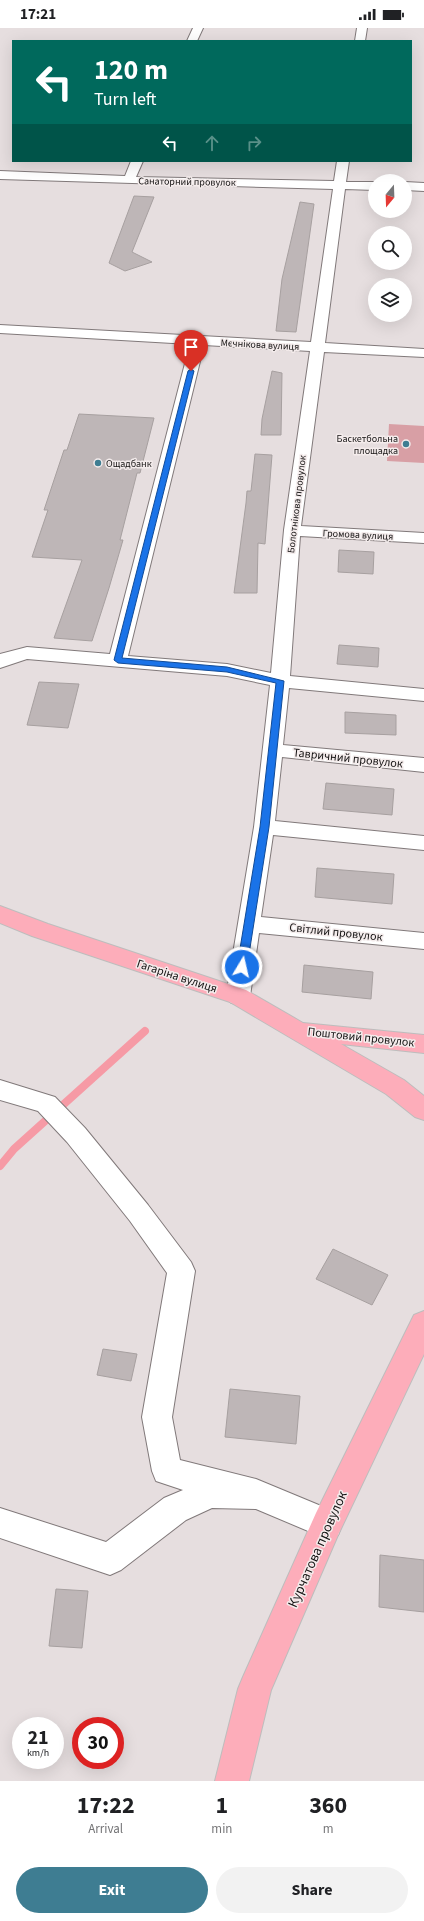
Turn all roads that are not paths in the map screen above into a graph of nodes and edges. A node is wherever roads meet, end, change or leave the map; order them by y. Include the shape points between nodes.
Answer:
1 (198, 28) edge
2 (362, 28) edge
3 (192, 40) edge
4 (360, 40) edge
5 (137, 162) edge
6 (343, 162) edge
7 (0, 174) edge
8 (128, 180) junction
9 (340, 185) junction
10 (368, 186) edge
11 (412, 186) edge
12 (424, 187) edge
13 (0, 329) edge
14 (198, 341) junction
15 (317, 348) junction
16 (424, 353) edge
17 (292, 530) junction
18 (424, 538) edge
19 (118, 660) junction
20 (0, 662) edge
21 (280, 681) junction
22 (424, 695) edge
23 (272, 750) junction
24 (424, 765) edge
25 (264, 827) junction
26 (424, 843) edge
27 (0, 914) edge
28 (249, 924) junction
29 (424, 941) edge
30 (238, 996) junction
31 (298, 1030) junction
32 (424, 1044) edge
33 (0, 1090) edge
34 (424, 1110) edge
35 (424, 1324) edge
36 (256, 1494) junction
37 (0, 1523) edge
38 (327, 1524) junction
39 (232, 1781) edge

1 - 3 street
2 - 4 street
5 - 8 street
6 - 9 street, Болотнікова провулок
7 - 8 street, Санаторний провулок
8 - 9 street, Санаторний провулок
9 - 10 street, Санаторний провулок
9 - 15 street, Болотнікова провулок
11 - 12 street
13 - 14 street, Мєчнікова вулиця
14 - 15 street, Мєчнікова вулиця
14 - 19 street
15 - 16 street, Мєчнікова вулиця
15 - 17 street, Болотнікова провулок
17 - 18 street, Громова вулиця
17 - 21 street, Болотнікова провулок
19 - 20 street via 27,653
19 - 21 street via 227,670
21 - 22 street
21 - 23 street, Болотнікова провулок
23 - 24 street, Тавричний провулок
23 - 25 street, Болотнікова провулок
25 - 26 street
25 - 28 street, Болотнікова провулок
27 - 30 main road, Гагаріна вулиця via 40,930
28 - 29 street, Світлий провулок
28 - 30 street, Болотнікова провулок
30 - 31 main road, Гагаріна вулиця
31 - 32 main road, Поштовий провулок
31 - 34 main road, Гагаріна вулиця via 395,1087
33 - 36 street via 46,1104 70,1129 139,1213 181,1271 157,1417 167,1471
35 - 38 main road, Курчатова провулок
36 - 37 street via 211,1493 175,1509 110,1559
36 - 38 street
38 - 39 main road, Курчатова провулок via 255,1689

